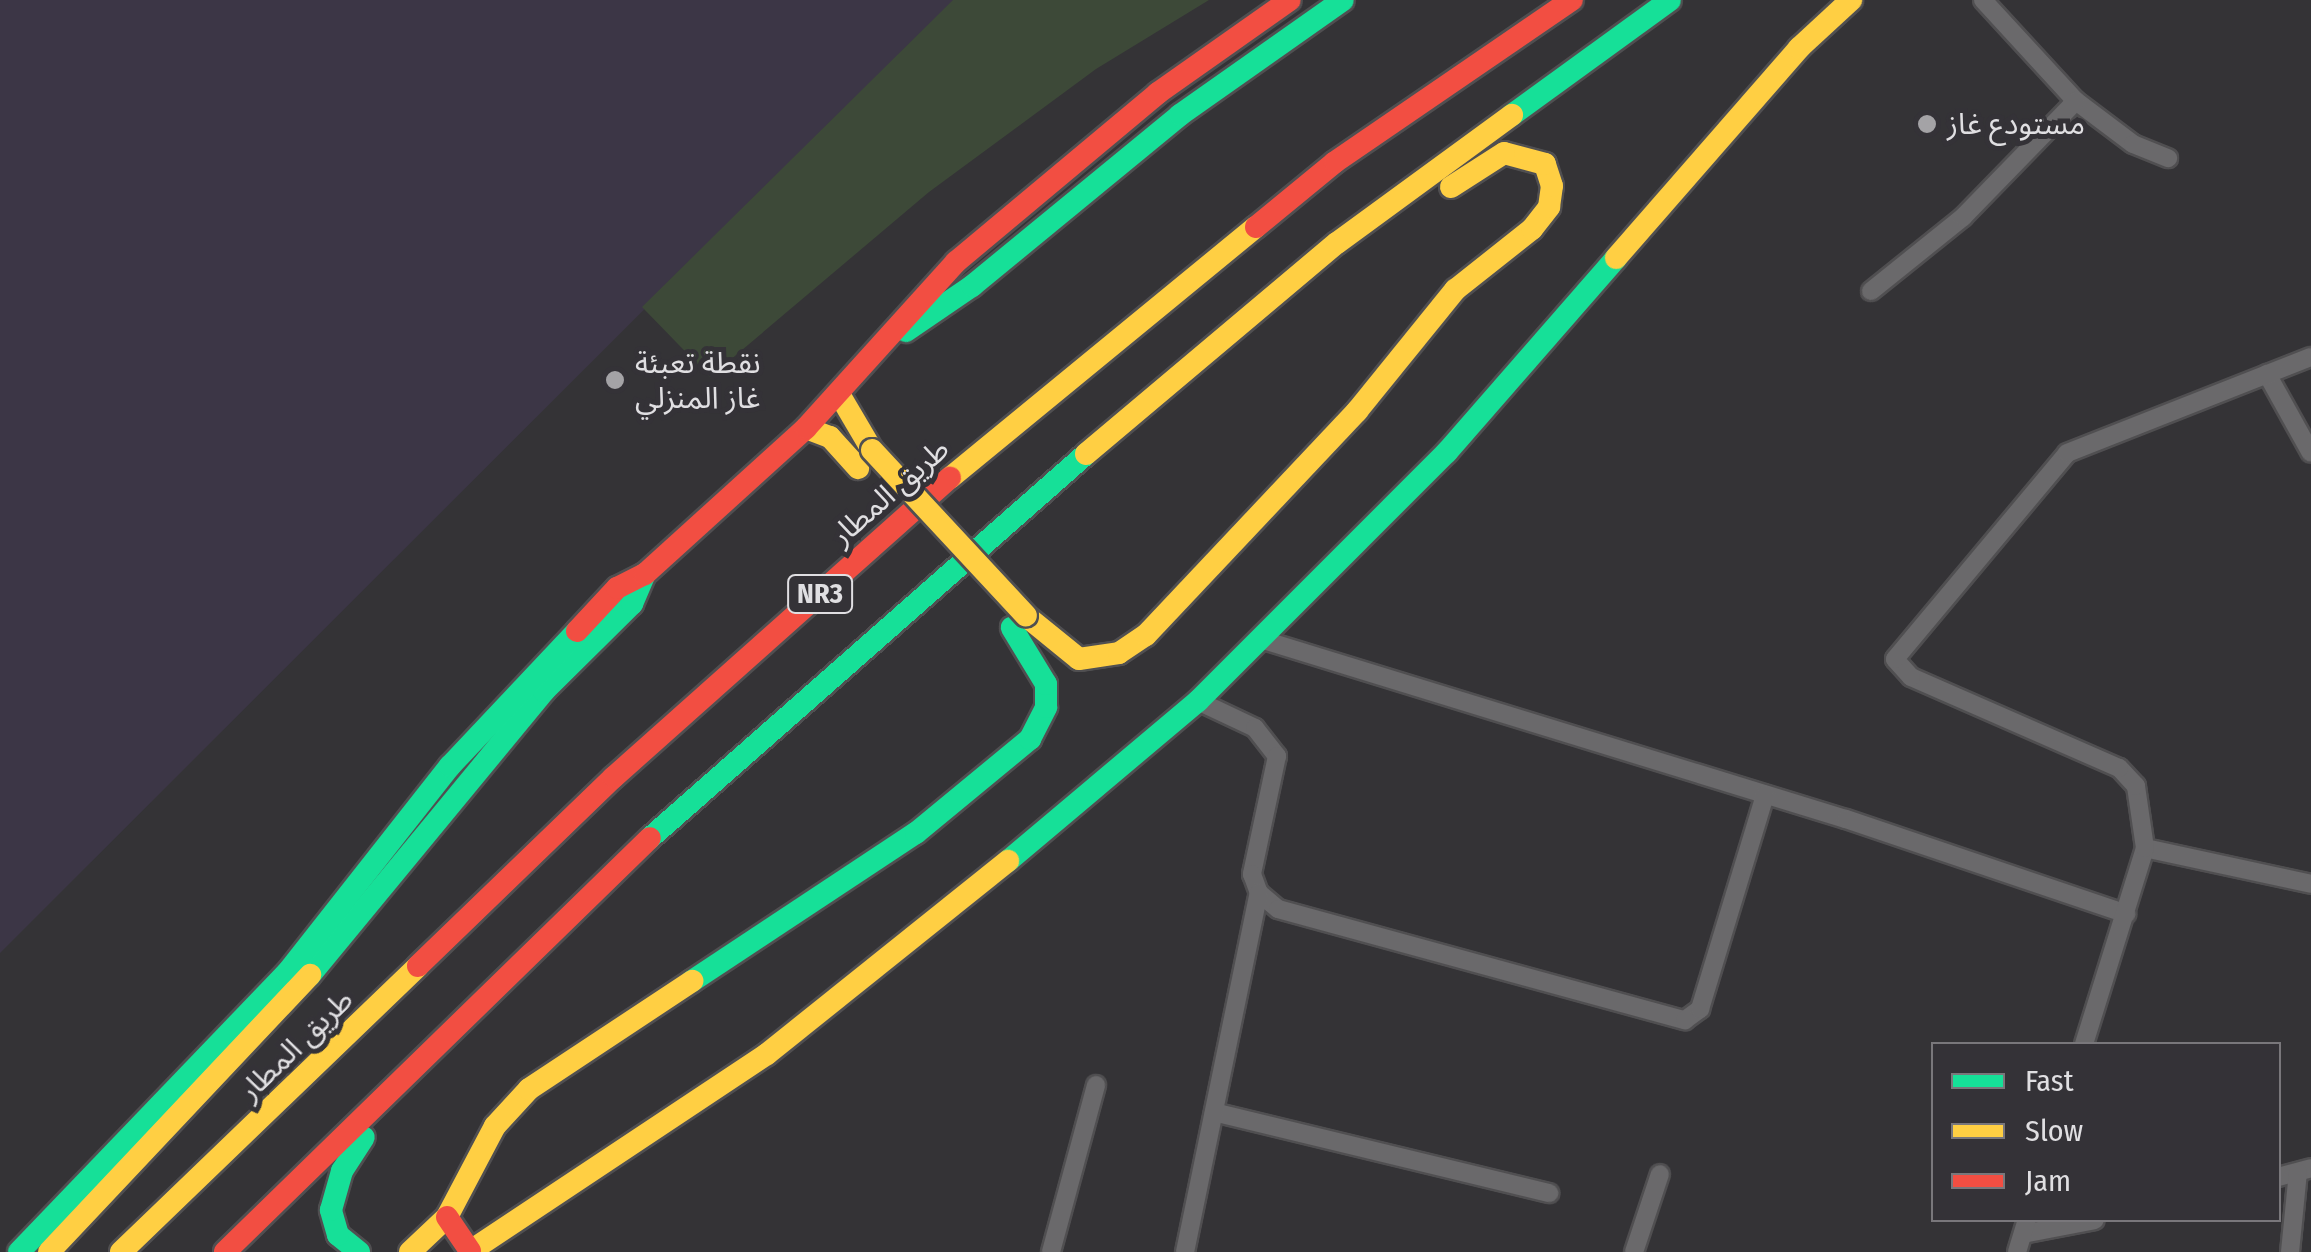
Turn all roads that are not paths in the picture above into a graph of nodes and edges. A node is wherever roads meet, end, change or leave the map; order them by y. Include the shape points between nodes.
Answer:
1 (1290, 0) edge
2 (1343, 0) edge
3 (1572, 0) edge
4 (1670, 0) edge
5 (1852, 0) edge
6 (1984, 0) edge
7 (2076, 100) junction
8 (2168, 158) dead end
9 (1871, 291) dead end
10 (869, 357) junction
11 (2311, 357) edge
12 (2267, 374) junction
13 (839, 394) junction
14 (1143, 403) junction
15 (806, 428) junction
16 (2311, 453) edge
17 (865, 459) junction
18 (1019, 622) junction
19 (1260, 639) junction
20 (1198, 701) junction
21 (1765, 795) junction
22 (2145, 848) junction
23 (2311, 884) edge
24 (1258, 893) junction
25 (2126, 914) junction
26 (293, 980) junction
27 (2085, 1042) edge
28 (1096, 1085) dead end
29 (390, 1095) junction
30 (1214, 1112) junction
31 (2304, 1170) edge
32 (1660, 1174) dead end
33 (1549, 1193) dead end
34 (447, 1217) junction
35 (2085, 1222) edge
36 (2022, 1235) edge
37 (19, 1252) edge
38 (49, 1252) edge
39 (121, 1252) edge
40 (226, 1252) edge
41 (359, 1252) edge
42 (410, 1252) edge
43 (470, 1252) edge
44 (1051, 1252) edge
45 (1185, 1252) edge
46 (1634, 1252) edge
47 (2290, 1252) edge

1 - 10 main road via 1158,93 956,262
2 - 10 main road via 1180,115 972,286
3 - 39 main road, طريق المطار / NR3 via 1335,162 955,474 614,776
4 - 14 main road, NR3 via 1337,244
5 - 19 main road via 1799,48 1447,452
6 - 7 street
7 - 8 street via 2132,144
7 - 9 street via 1963,217
10 - 13 main road
11 - 12 street
12 - 16 street
12 - 22 street via 2067,453 1895,659 1911,677 2118,768 2136,786
13 - 15 main road
13 - 17 main road
14 - 18 main road via 1284,311 1482,165 1504,153 1545,164 1549,206 1532,229 1456,290 1357,411 1146,635 1119,653 1079,659
14 - 29 main road, NR3 via 610,874
15 - 17 main road
15 - 26 main road via 645,574 616,588 530,675
17 - 18 main road, bridge
18 - 34 main road via 1046,684 1046,708 1030,740 887,854 529,1090 495,1126
19 - 20 main road
19 - 21 street
20 - 24 street via 1255,728 1276,756 1255,844
20 - 43 main road via 886,964 767,1054
21 - 24 street via 1700,1009 1685,1020 1278,909
21 - 25 street
22 - 23 street
22 - 25 street
24 - 30 street
25 - 27 street
26 - 37 main road
26 - 38 main road
28 - 44 street
29 - 40 main road, NR3
29 - 41 main road via 334,1191 338,1235
30 - 33 street
30 - 45 street
31 - 47 street
32 - 46 street
34 - 42 main road
34 - 43 main road
35 - 36 street

